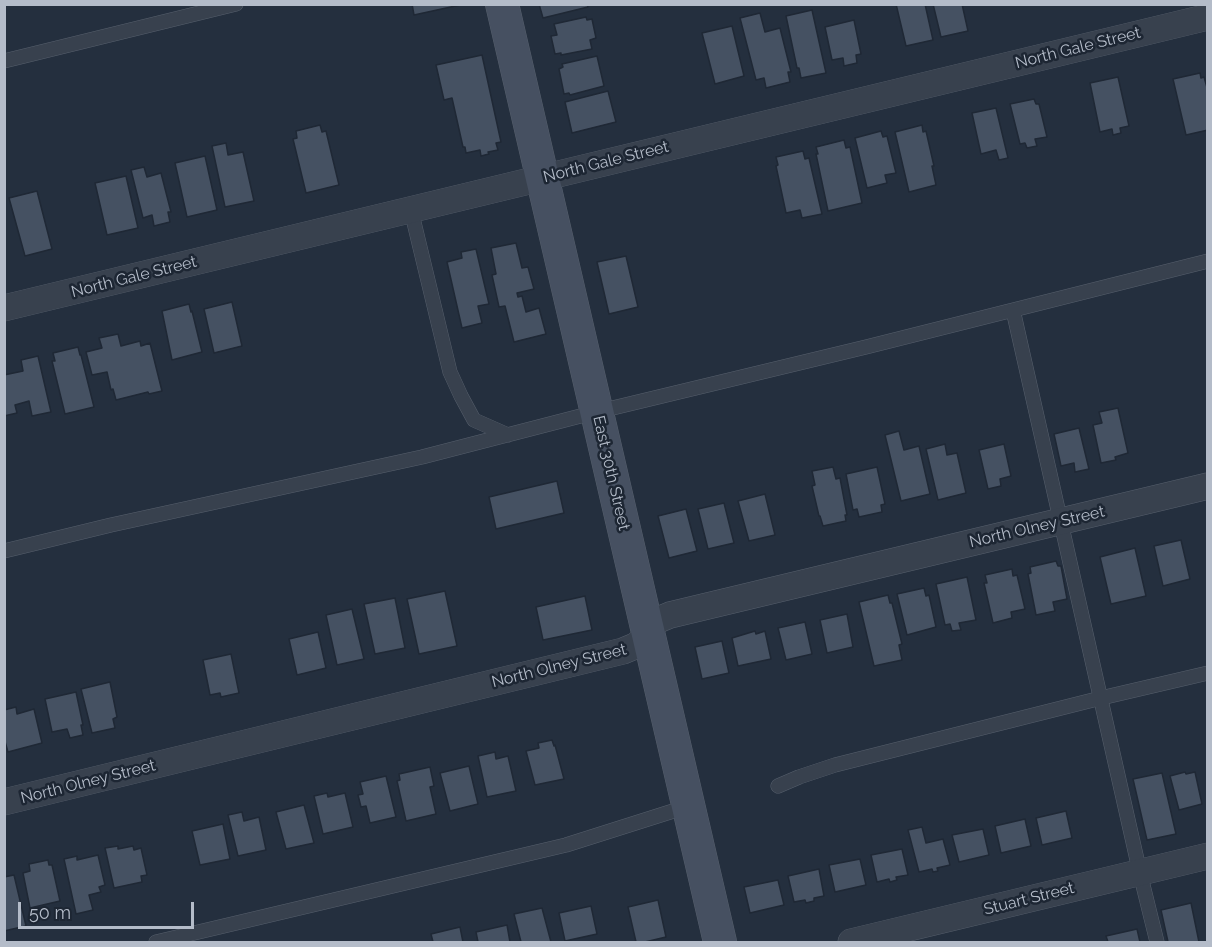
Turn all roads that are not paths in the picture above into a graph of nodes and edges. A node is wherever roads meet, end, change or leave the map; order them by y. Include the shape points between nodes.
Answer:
1 (236, 4) edge
2 (502, 4) edge
3 (1208, 17) edge
4 (4, 61) edge
5 (541, 178) junction
6 (411, 210) junction
7 (1208, 261) edge
8 (4, 308) edge
9 (1013, 310) junction
10 (596, 412) junction
11 (508, 435) junction
12 (1208, 486) edge
13 (1061, 521) junction
14 (4, 551) edge
15 (648, 632) junction
16 (1208, 673) edge
17 (1101, 698) junction
18 (778, 786) dead end
19 (4, 802) edge
20 (689, 806) junction
21 (1208, 856) edge
22 (1140, 873) junction
23 (156, 942) edge
24 (720, 942) edge
25 (852, 942) edge
26 (1157, 942) edge

1 - 4 lane
2 - 5 main road, East 30th Street
3 - 5 street, North Gale Street
5 - 6 street, North Gale Street
5 - 10 main road, East 30th Street
6 - 8 street, North Gale Street
6 - 11 lane via 450,372 474,420
7 - 9 lane
9 - 10 lane
9 - 13 lane
10 - 11 lane
10 - 15 main road, East 30th Street
11 - 14 lane
12 - 13 street, North Olney Street
13 - 15 street, North Olney Street via 670,615 658,620
13 - 17 lane
15 - 19 street, North Olney Street via 643,640 623,651
15 - 20 main road, East 30th Street
16 - 17 lane
17 - 18 lane via 835,765
17 - 22 lane
20 - 23 lane via 566,844
20 - 24 main road, East 30th Street
21 - 22 street, Stuart Street
22 - 25 street, Stuart Street
22 - 26 lane

